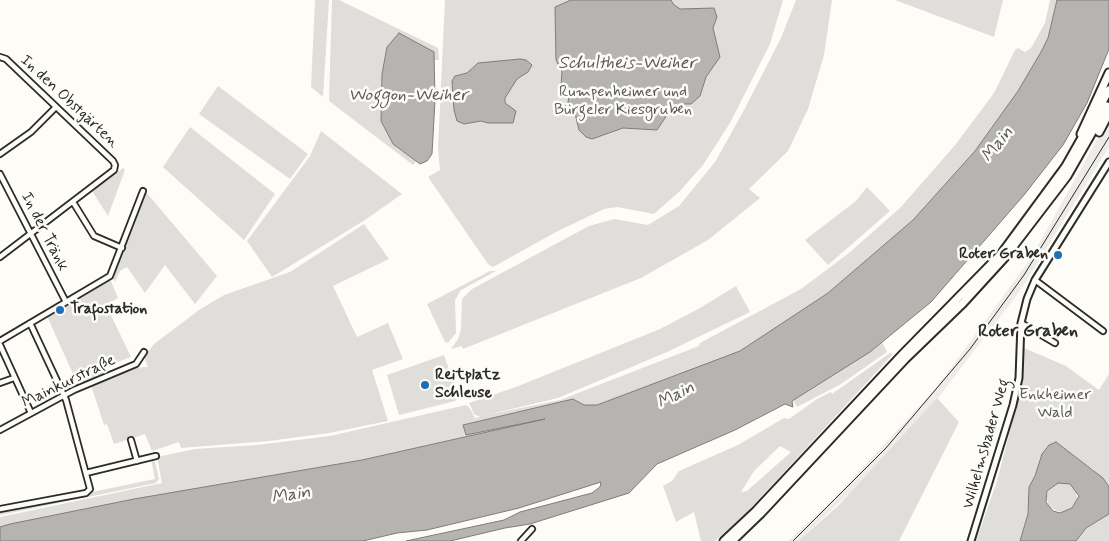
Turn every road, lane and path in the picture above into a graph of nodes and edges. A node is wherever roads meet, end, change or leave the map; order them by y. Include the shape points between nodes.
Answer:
1 (0, 57) edge
2 (1109, 73) edge
3 (1109, 90) edge
4 (1109, 101) edge
5 (55, 108) junction
6 (1109, 112) edge
7 (0, 154) edge
8 (1109, 162) edge
9 (1066, 166) junction
10 (0, 174) edge
11 (1067, 176) junction
12 (143, 191) dead end
13 (72, 202) junction
14 (30, 234) junction
15 (122, 248) junction
16 (0, 257) edge
17 (1035, 280) junction
18 (66, 302) junction
19 (30, 323) junction
20 (1021, 323) junction
21 (1103, 331) dead end
22 (0, 341) edge
23 (1055, 343) dead end
24 (0, 345) edge
25 (144, 352) dead end
26 (14, 378) junction
27 (0, 383) edge
28 (64, 395) junction
29 (31, 413) junction
30 (0, 430) edge
31 (131, 440) dead end
32 (156, 456) dead end
33 (137, 461) junction
34 (86, 473) junction
35 (0, 509) edge
36 (532, 529) dead end
37 (521, 541) edge
38 (724, 541) edge
39 (732, 541) edge
40 (972, 541) edge

1 - 5 street, In den Obstgärten via 6,59
2 - 9 main road
3 - 9 main road
4 - 11 main road
5 - 7 street via 31,132
5 - 13 street, In den Obstgärten via 113,161 114,170
6 - 11 main road via 1085,155
8 - 17 street, Wilhelmsbader Weg
9 - 38 main road via 1002,253
10 - 14 street, In der Tränk
11 - 39 main road via 1018,242 963,303 905,359
12 - 15 street
13 - 14 street
13 - 15 street via 94,236
14 - 16 street
14 - 18 street, In der Tränk
15 - 18 street via 110,276
17 - 20 street, Wilhelmsbader Weg
17 - 21 street
18 - 19 street
19 - 22 street
19 - 28 street
20 - 23 street
20 - 40 street, Wilhelmsbader Weg via 1019,378 1013,405
24 - 26 street
25 - 28 street, Mainkurstraße via 136,364
26 - 27 street
26 - 29 street
28 - 29 street, Mainkurstraße
28 - 34 street
29 - 30 street, Mainkurstraße
31 - 33 street
32 - 33 street
33 - 34 street
34 - 35 street via 89,491
36 - 37 street

